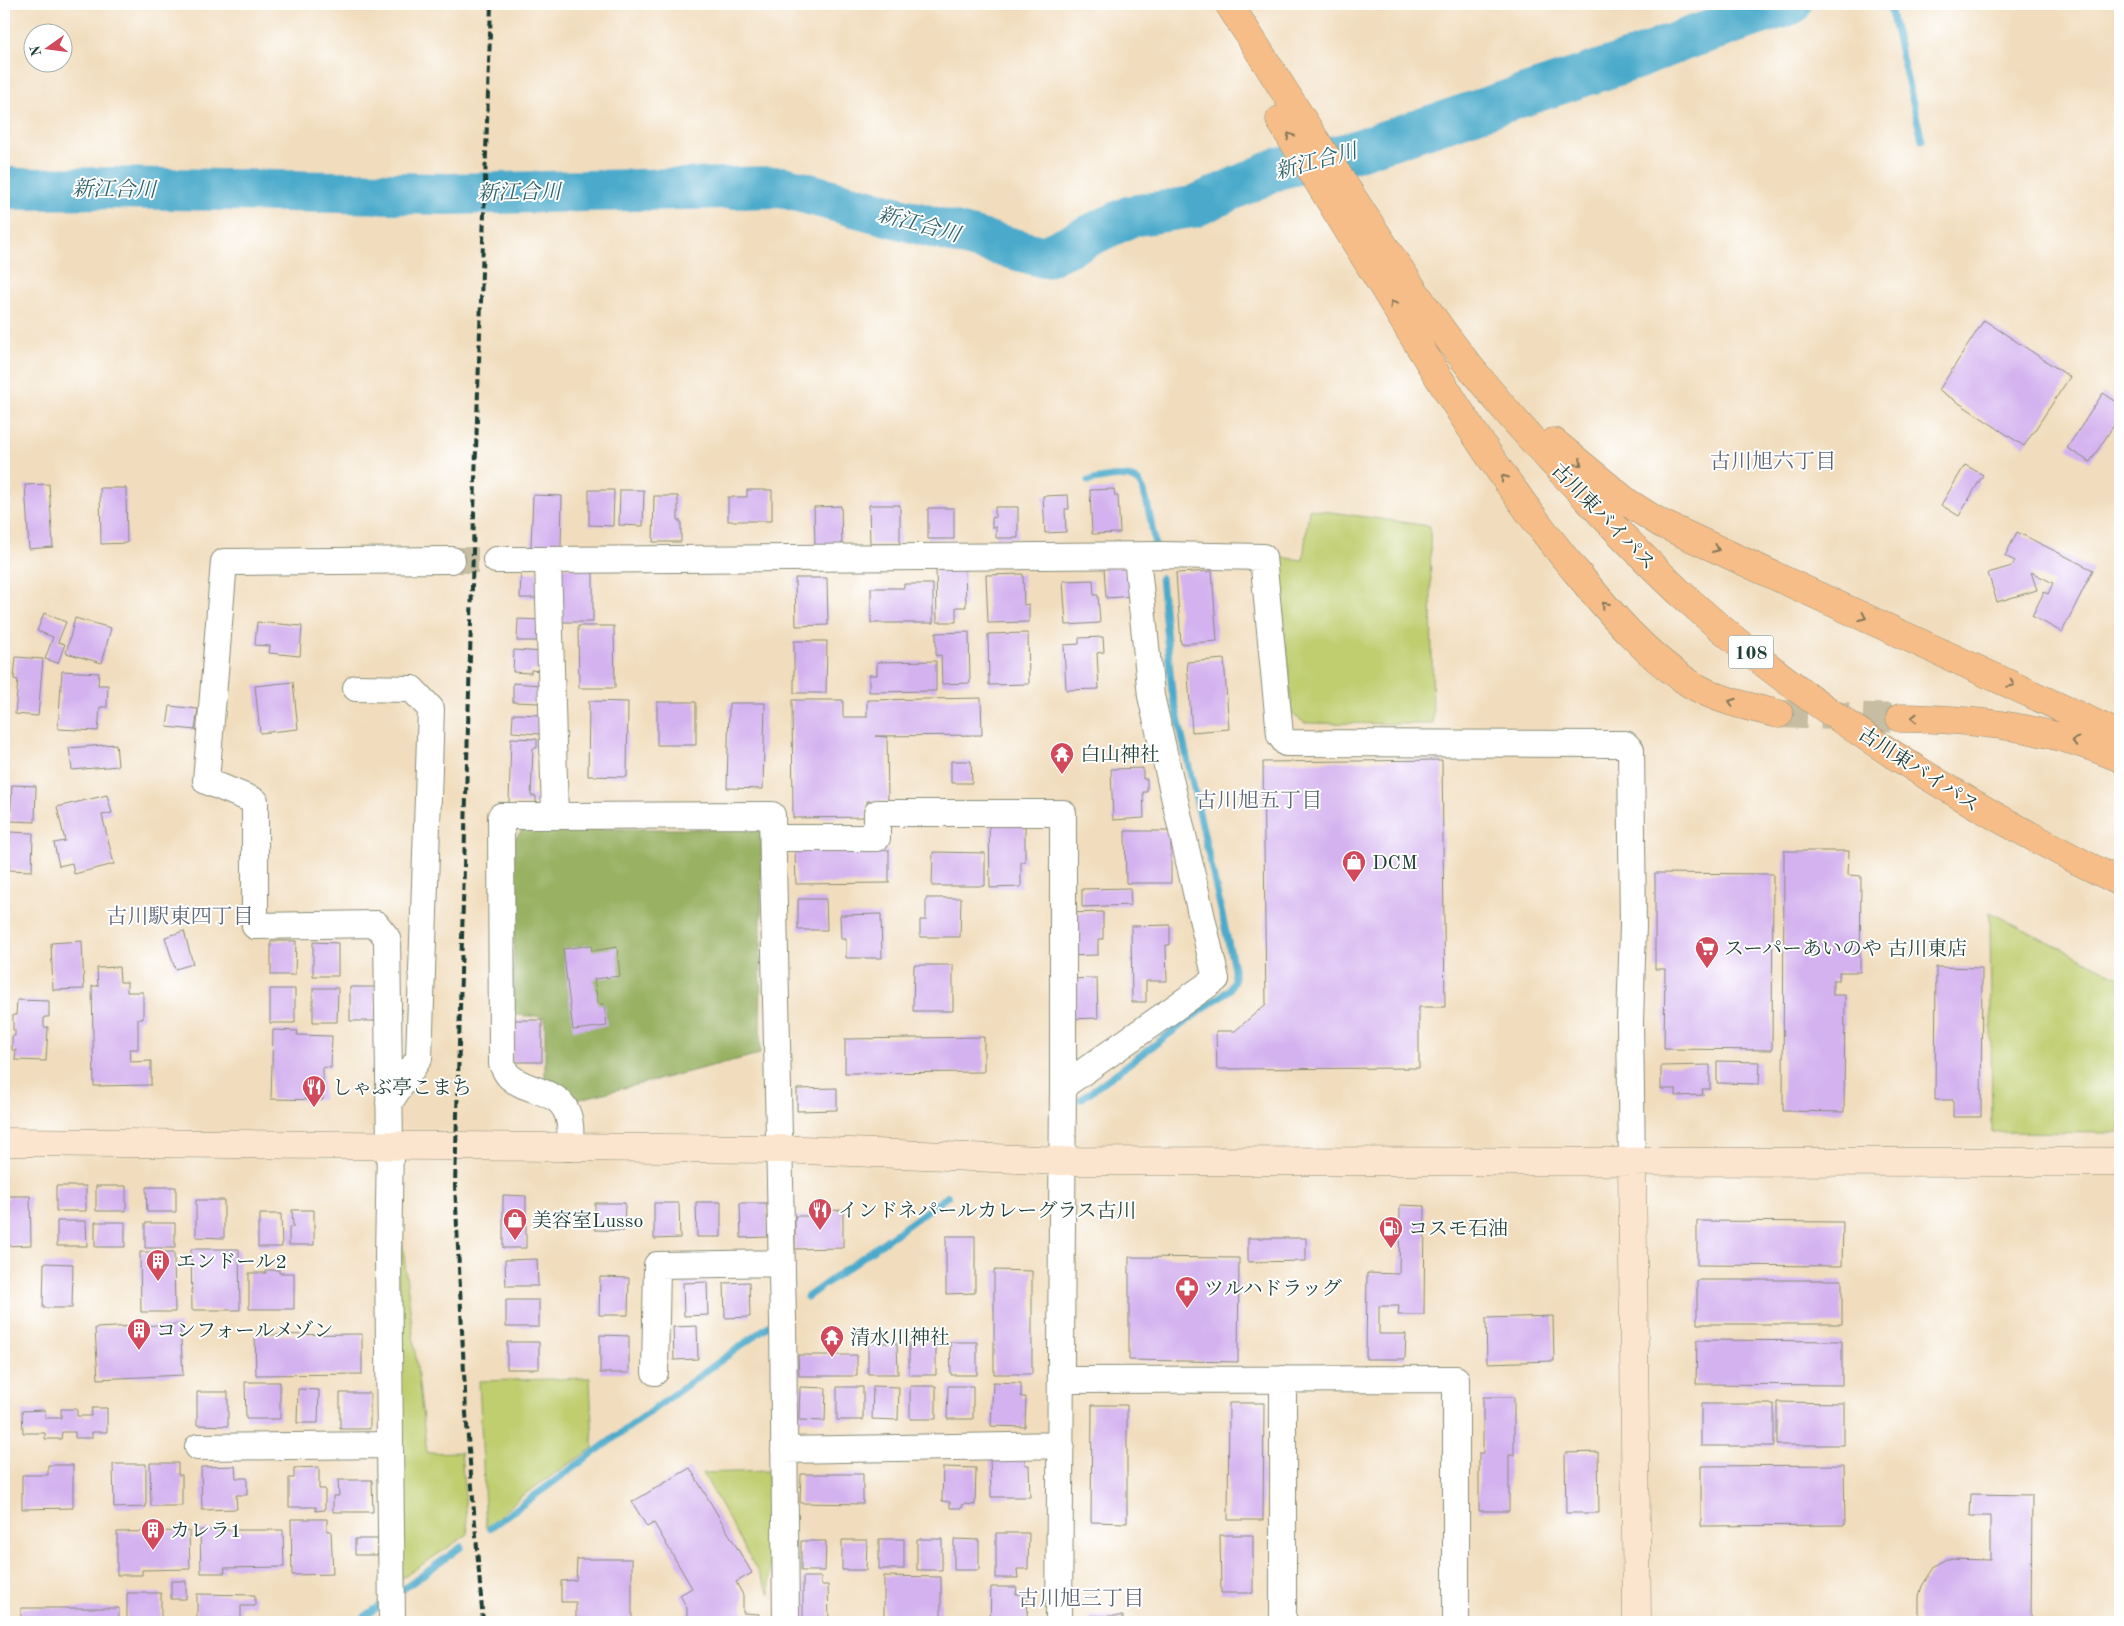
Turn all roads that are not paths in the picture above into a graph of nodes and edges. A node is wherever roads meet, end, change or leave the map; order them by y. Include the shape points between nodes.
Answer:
1 (1232, 8) edge
2 (1510, 416) junction
3 (1149, 555) junction
4 (452, 560) tunnel mouth
5 (496, 560) tunnel mouth
6 (548, 560) junction
7 (356, 688) dead end
8 (1780, 714) tunnel mouth
9 (1900, 718) tunnel mouth
10 (2120, 735) edge
11 (2120, 758) edge
12 (555, 816) junction
13 (773, 838) junction
14 (2120, 882) edge
15 (1063, 1086) junction
16 (389, 1102) junction
17 (4, 1142) edge
18 (390, 1147) junction
19 (569, 1148) junction
20 (779, 1149) junction
21 (1063, 1161) junction
22 (2120, 1162) edge
23 (1632, 1163) junction
24 (782, 1263) junction
25 (655, 1372) dead end
26 (1282, 1378) junction
27 (1061, 1380) junction
28 (390, 1444) junction
29 (1061, 1445) junction
30 (198, 1447) dead end
31 (784, 1450) junction
32 (390, 1617) edge
33 (786, 1622) edge
34 (1059, 1622) edge
35 (1282, 1622) edge
36 (1456, 1622) edge
37 (1637, 1622) edge

1 - 2 highway, 古川東バイパス / 108 via 1349,192 1449,340
8 -> 1 highway via 1733,703 1691,684 1656,658 1627,630 1542,530 1495,465 1418,346 1272,106
2 -> 10 highway via 1541,431 1626,502 1660,523
2 - 14 highway, 古川東バイパス / 108 via 1632,547 1745,648 1931,779 2005,823
3 - 6 street
3 - 15 street via 1152,696 1216,978
3 - 23 street via 1263,557 1280,736 1286,743 1625,744 1631,750
4 - 16 street via 224,562 206,781 255,802 255,926 376,924 386,938
5 - 6 street
6 - 12 street
7 - 16 street via 412,689 431,709 420,1058
11 -> 9 highway via 2091,745 2014,726 1947,718
12 - 13 street via 772,815
12 - 19 street via 501,816 502,1064 508,1076 550,1094 561,1104 570,1124
13 - 15 street via 877,838 877,813 1062,813
13 - 20 street
15 - 21 street
16 - 18 street
17 - 18 street
18 - 19 street
18 - 28 street
19 - 20 street
20 - 21 street
20 - 24 street
21 - 23 street
21 - 27 street
22 - 23 street
23 - 37 street
24 - 25 street via 657,1265
24 - 31 street
26 - 27 street
26 - 35 street
26 - 36 street via 1456,1379
27 - 29 street
28 - 30 street
28 - 32 street
29 - 31 street
29 - 34 street
31 - 33 street

